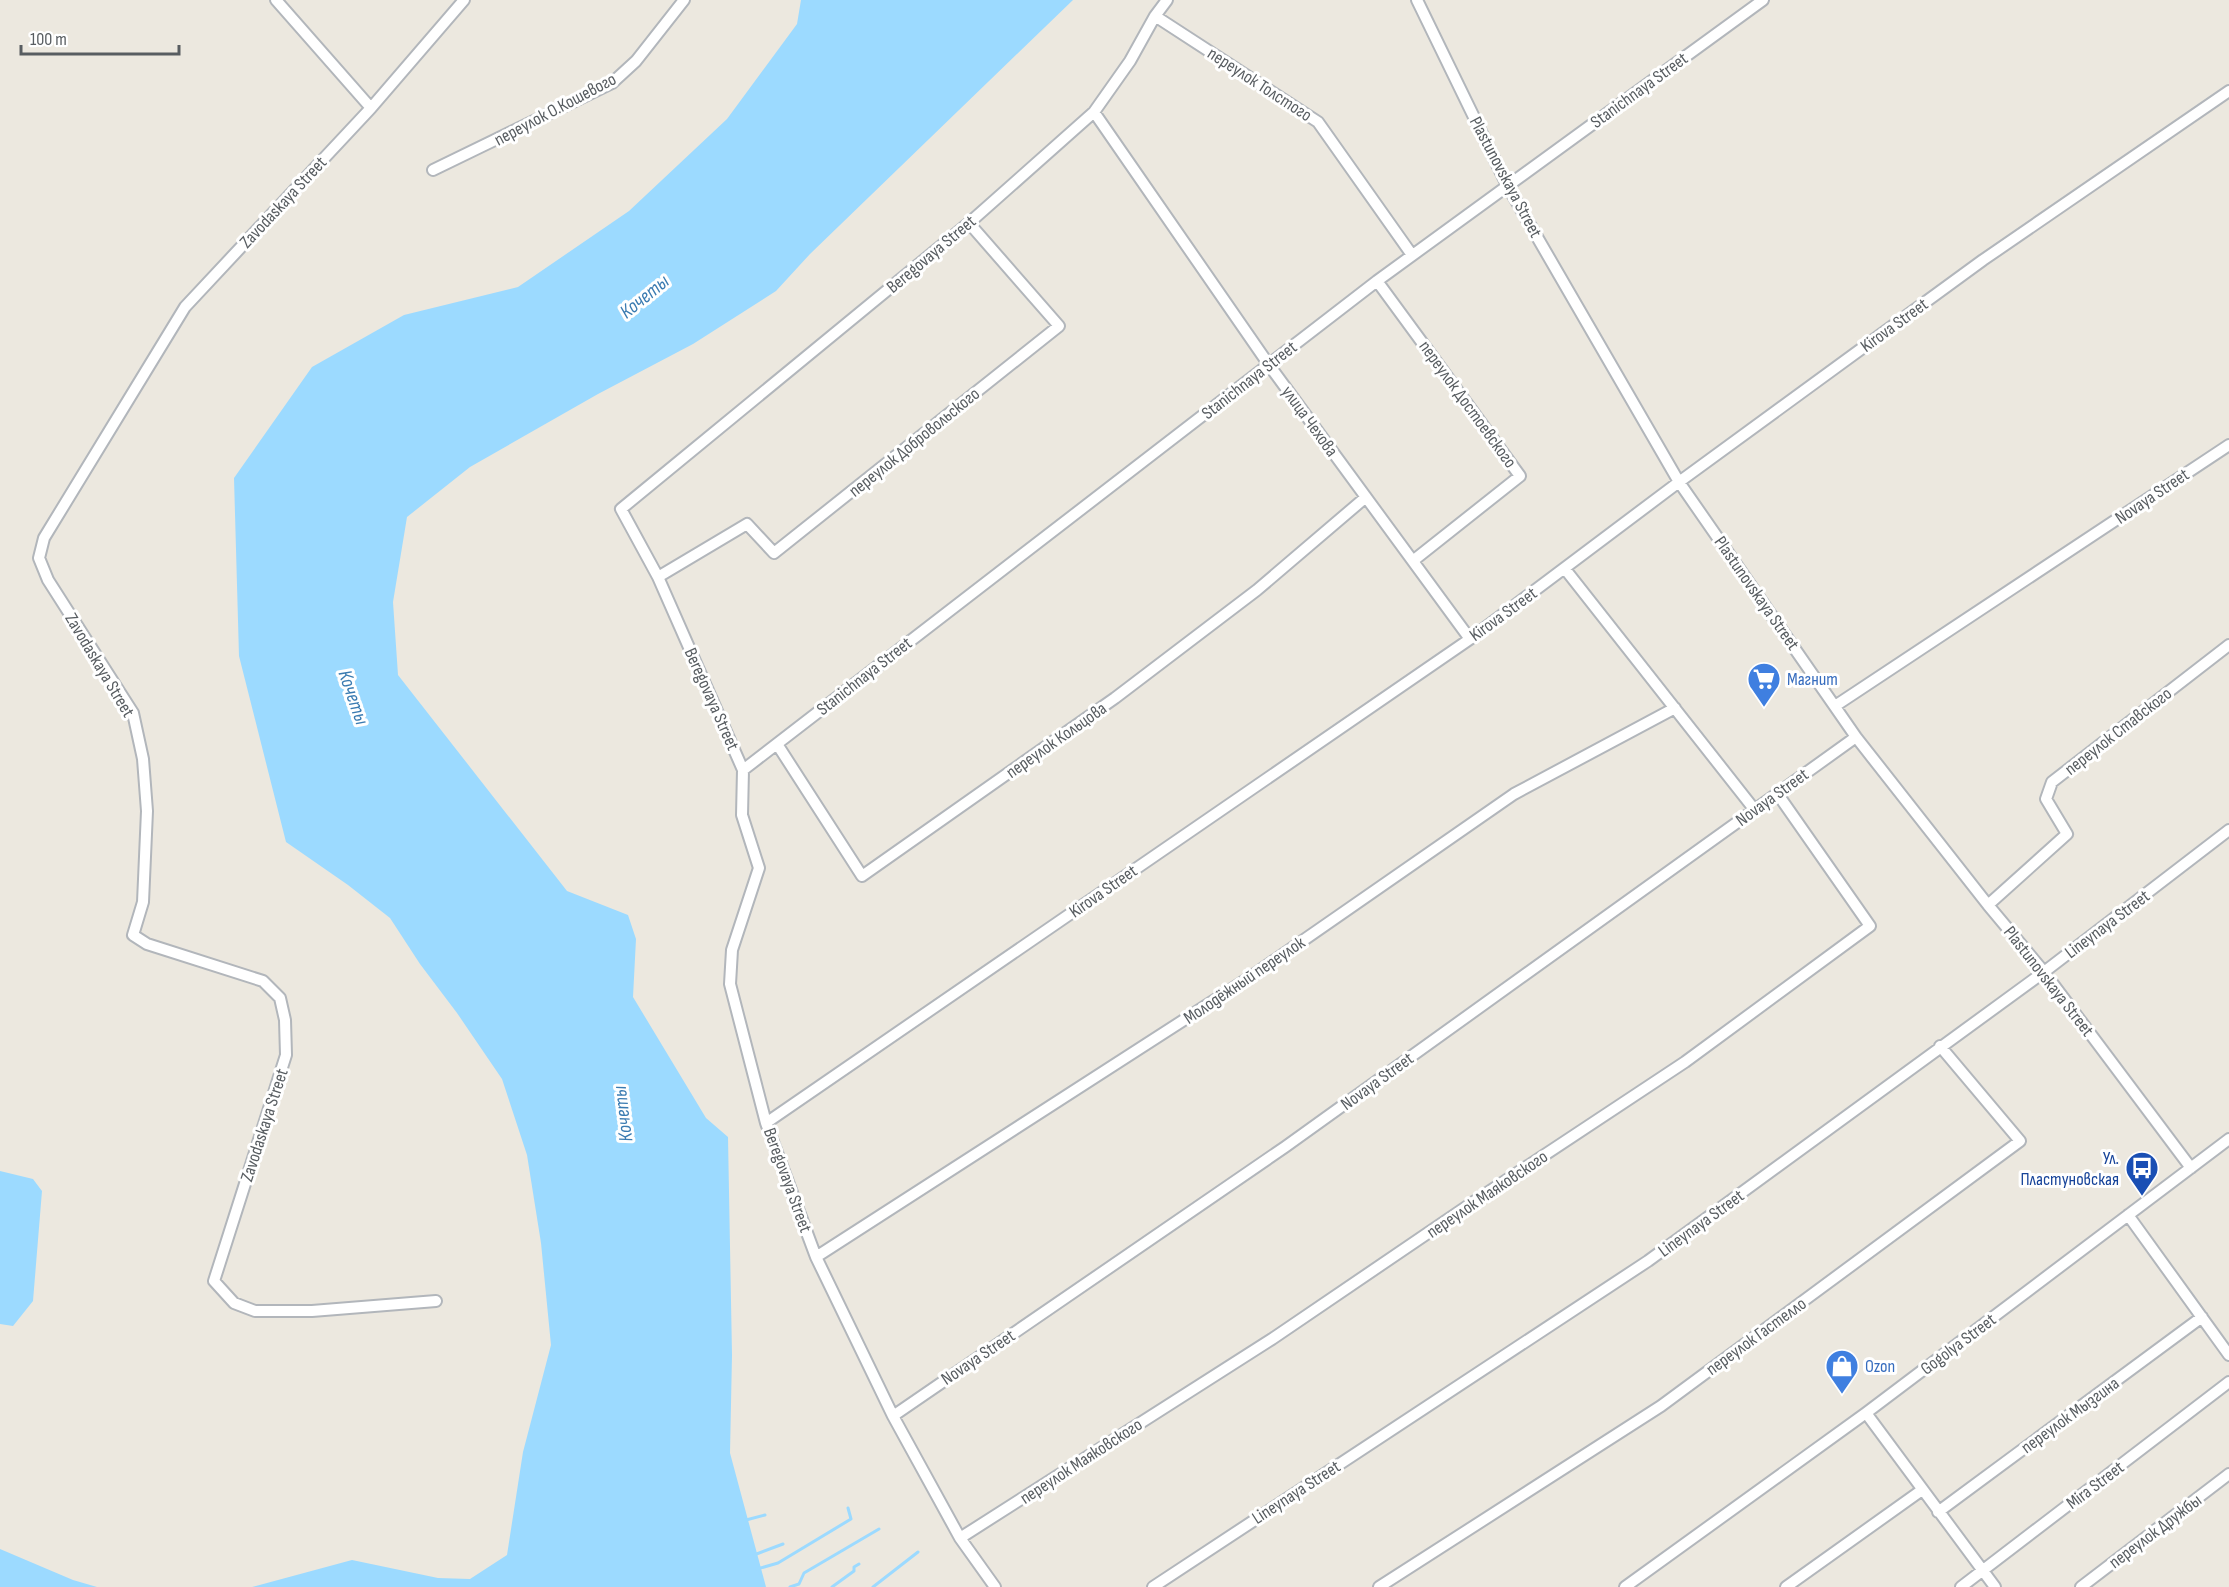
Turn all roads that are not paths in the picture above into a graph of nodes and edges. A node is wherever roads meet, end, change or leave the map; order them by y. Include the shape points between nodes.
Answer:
1 (276, 0) edge
2 (464, 0) edge
3 (684, 0) edge
4 (1167, 0) edge
5 (1417, 0) edge
6 (1763, 0) edge
7 (1155, 16) junction
8 (2229, 91) edge
9 (371, 108) junction
10 (1094, 112) junction
11 (433, 170) dead end
12 (1507, 185) junction
13 (969, 224) junction
14 (1412, 255) junction
15 (1377, 281) junction
16 (1269, 365) junction
17 (2229, 445) edge
18 (1680, 482) junction
19 (1366, 497) junction
20 (1414, 560) junction
21 (1565, 569) junction
22 (658, 577) junction
23 (1470, 639) junction
24 (2229, 645) edge
25 (1835, 706) junction
26 (1674, 708) junction
27 (1856, 736) junction
28 (777, 744) junction
29 (743, 770) junction
30 (1777, 793) junction
31 (1755, 809) junction
32 (2229, 830) edge
33 (1988, 905) junction
34 (2044, 972) junction
35 (1940, 1046) junction
36 (766, 1123) junction
37 (2229, 1139) edge
38 (2191, 1168) junction
39 (2128, 1215) junction
40 (816, 1257) junction
41 (436, 1300) dead end
42 (2202, 1317) junction
43 (2229, 1355) edge
44 (2229, 1382) edge
45 (1866, 1413) junction
46 (893, 1416) junction
47 (2229, 1474) edge
48 (1922, 1490) junction
49 (1938, 1512) junction
50 (960, 1538) junction
51 (1982, 1571) junction
52 (995, 1587) edge
53 (1153, 1587) edge
54 (1379, 1587) edge
55 (1625, 1587) edge
56 (1786, 1587) edge
57 (1961, 1587) edge
58 (1995, 1587) edge
59 (2081, 1587) edge

1 - 9 street
2 - 9 street, Zavodaskaya Street
3 - 11 street, переулок О.Кошевого via 636,61 612,83
4 - 7 street, Beregovaya Street
5 - 12 street, Plastunovskaya Street
6 - 12 street, Stanichnaya Street
7 - 10 street, Beregovaya Street via 1130,61
7 - 14 street, переулок Толстого via 1318,122
8 - 18 street, Kirova Street via 1983,260
9 - 41 street, Zavodaskaya Street via 185,307 44,538 39,558 48,580 133,713 143,759 147,810 143,902 133,935 147,944 263,981 280,998 286,1055 214,1281 234,1303 255,1311 312,1311
10 - 13 street, Beregovaya Street
10 - 16 street, улица Чехова
12 - 14 street, Stanichnaya Street
12 - 18 street, Plastunovskaya Street
13 - 22 street, Beregovaya Street via 621,509
13 - 22 street, переулок Добровольского via 1059,326 774,553 747,524
14 - 15 street, Stanichnaya Street
15 - 16 street, Stanichnaya Street
15 - 20 street, переулок Достоевского via 1520,476
16 - 19 street, улица Чехова
16 - 28 street, Stanichnaya Street
17 - 25 street, Novaya Street
18 - 21 street, Kirova Street
18 - 25 street, Plastunovskaya Street
19 - 20 street, улица Чехова
19 - 28 street, переулок Кольцова via 1257,590 1115,698 862,876
20 - 23 street, улица Чехова
21 - 23 street, Kirova Street
21 - 26 street
22 - 29 street, Beregovaya Street
23 - 36 street, Kirova Street
24 - 33 street, переулок Ставского via 2052,782 2046,799 2067,834
25 - 27 street, Plastunovskaya Street
26 - 31 street
26 - 40 street, Молодёжный переулок via 1514,794 1249,978
27 - 30 street, Novaya Street
27 - 33 street, Plastunovskaya Street
28 - 29 street, Stanichnaya Street
29 - 36 street, Beregovaya Street via 742,815 759,868 732,950 730,984
30 - 31 street, Novaya Street
30 - 50 street, переулок Маяковского via 1870,926 1685,1062 1272,1339
31 - 46 street, Novaya Street via 1285,1147
32 - 34 street, Lineynaya Street
33 - 34 street, Plastunovskaya Street
34 - 35 street, Lineynaya Street
34 - 38 street, Plastunovskaya Street
35 - 53 street, Lineynaya Street via 1648,1261
35 - 54 street, переулок Гастелло via 2020,1141 1661,1406
36 - 40 street, Beregovaya Street
37 - 38 street, Gogolya Street
38 - 39 street, Gogolya Street
39 - 42 street
39 - 45 street, Gogolya Street
40 - 46 street, Beregovaya Street
42 - 43 street
42 - 49 street, переулок Мызгина
44 - 51 street, Mira Street
45 - 48 street
45 - 55 street, Gogolya Street
46 - 50 street, Beregovaya Street
47 - 59 street, переулок Дружбы
48 - 49 street
48 - 56 street
49 - 51 street
50 - 52 street, Beregovaya Street
51 - 57 street, Mira Street
51 - 58 street

